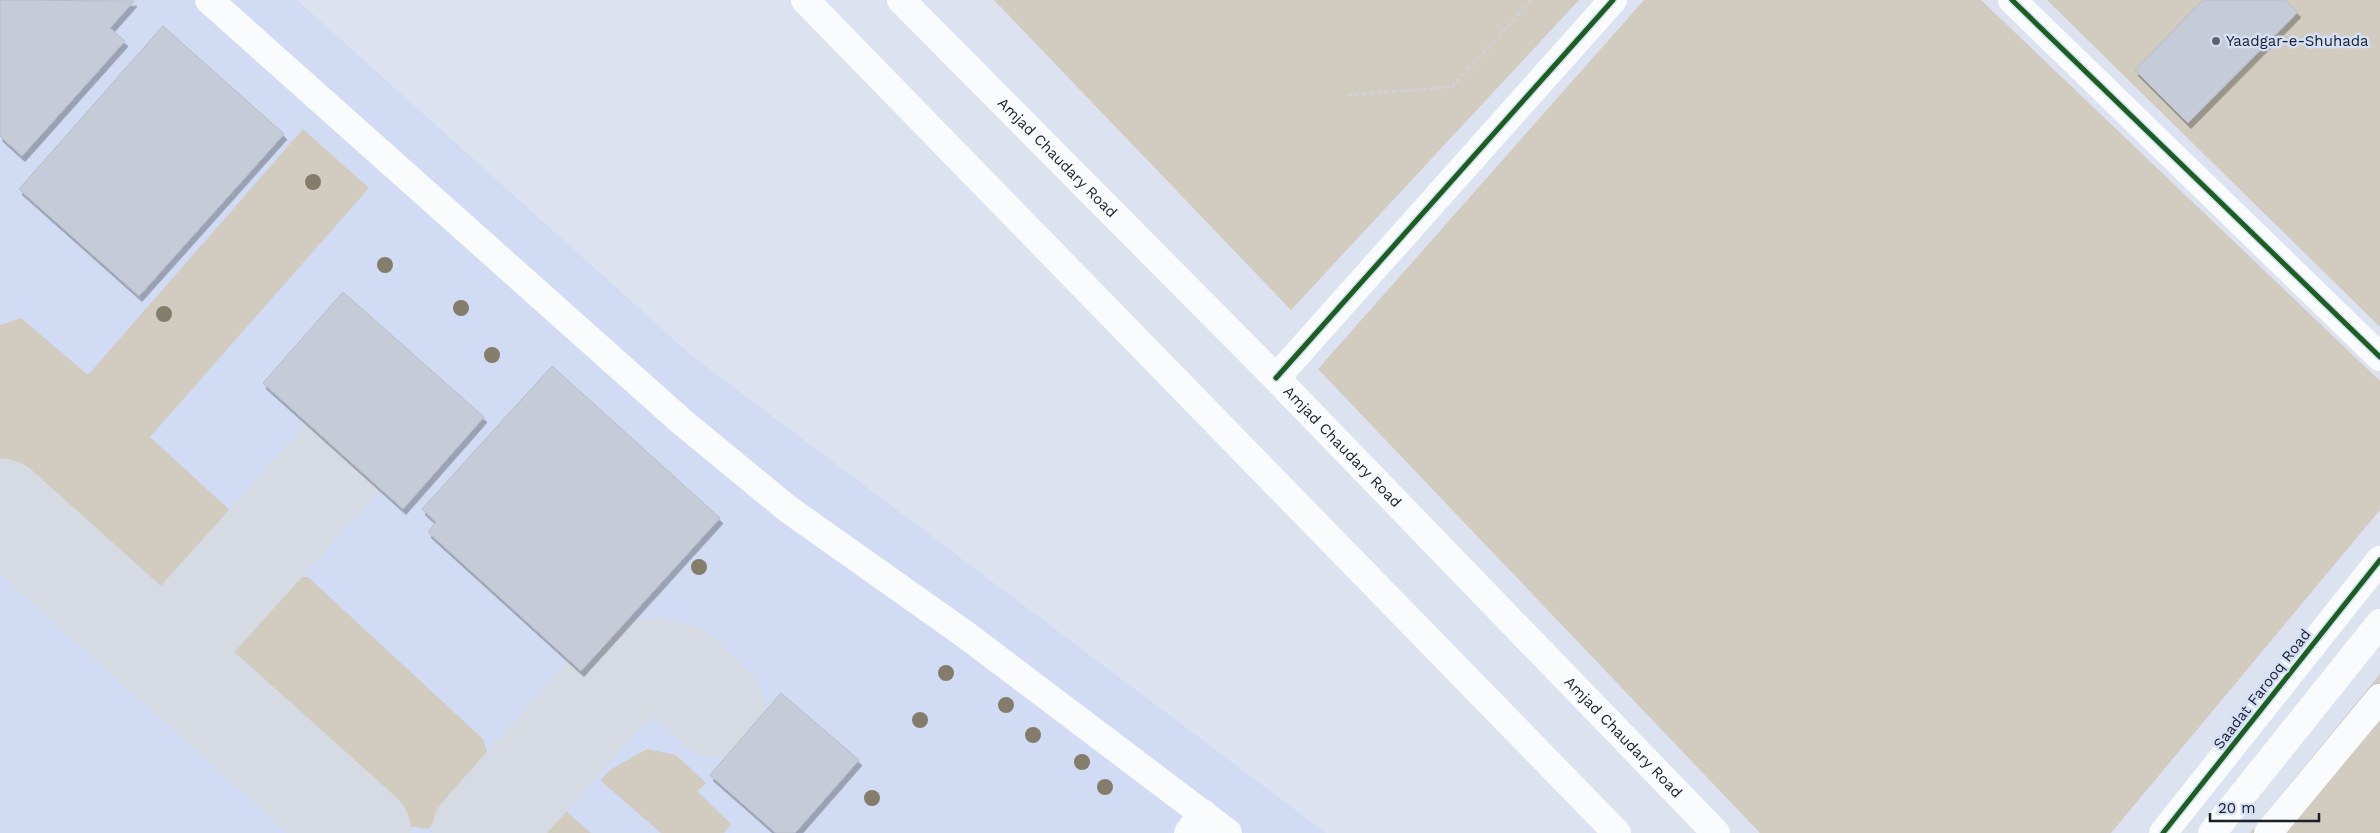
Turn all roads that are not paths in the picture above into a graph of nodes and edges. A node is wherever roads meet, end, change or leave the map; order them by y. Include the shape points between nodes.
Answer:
1 (209, 0) edge
2 (805, 0) edge
3 (901, 0) edge
4 (1613, 0) edge
5 (2012, 0) edge
6 (2380, 357) edge
7 (1276, 378) junction
8 (2380, 560) edge
9 (2380, 623) edge
10 (2380, 698) edge
11 (1195, 823) edge
12 (1228, 833) edge
13 (1617, 833) edge
14 (1716, 833) edge
15 (2163, 833) edge
16 (2212, 833) edge
17 (2268, 833) edge

1 - 11 main road via 674,415 788,509 966,635
2 - 13 main road
3 - 7 main road, Amjad Chaudary Road
4 - 7 main road
5 - 6 main road
7 - 14 main road, Amjad Chaudary Road
8 - 15 main road, Saadat Farooq Road
9 - 16 main road
10 - 17 main road
11 - 12 main road

